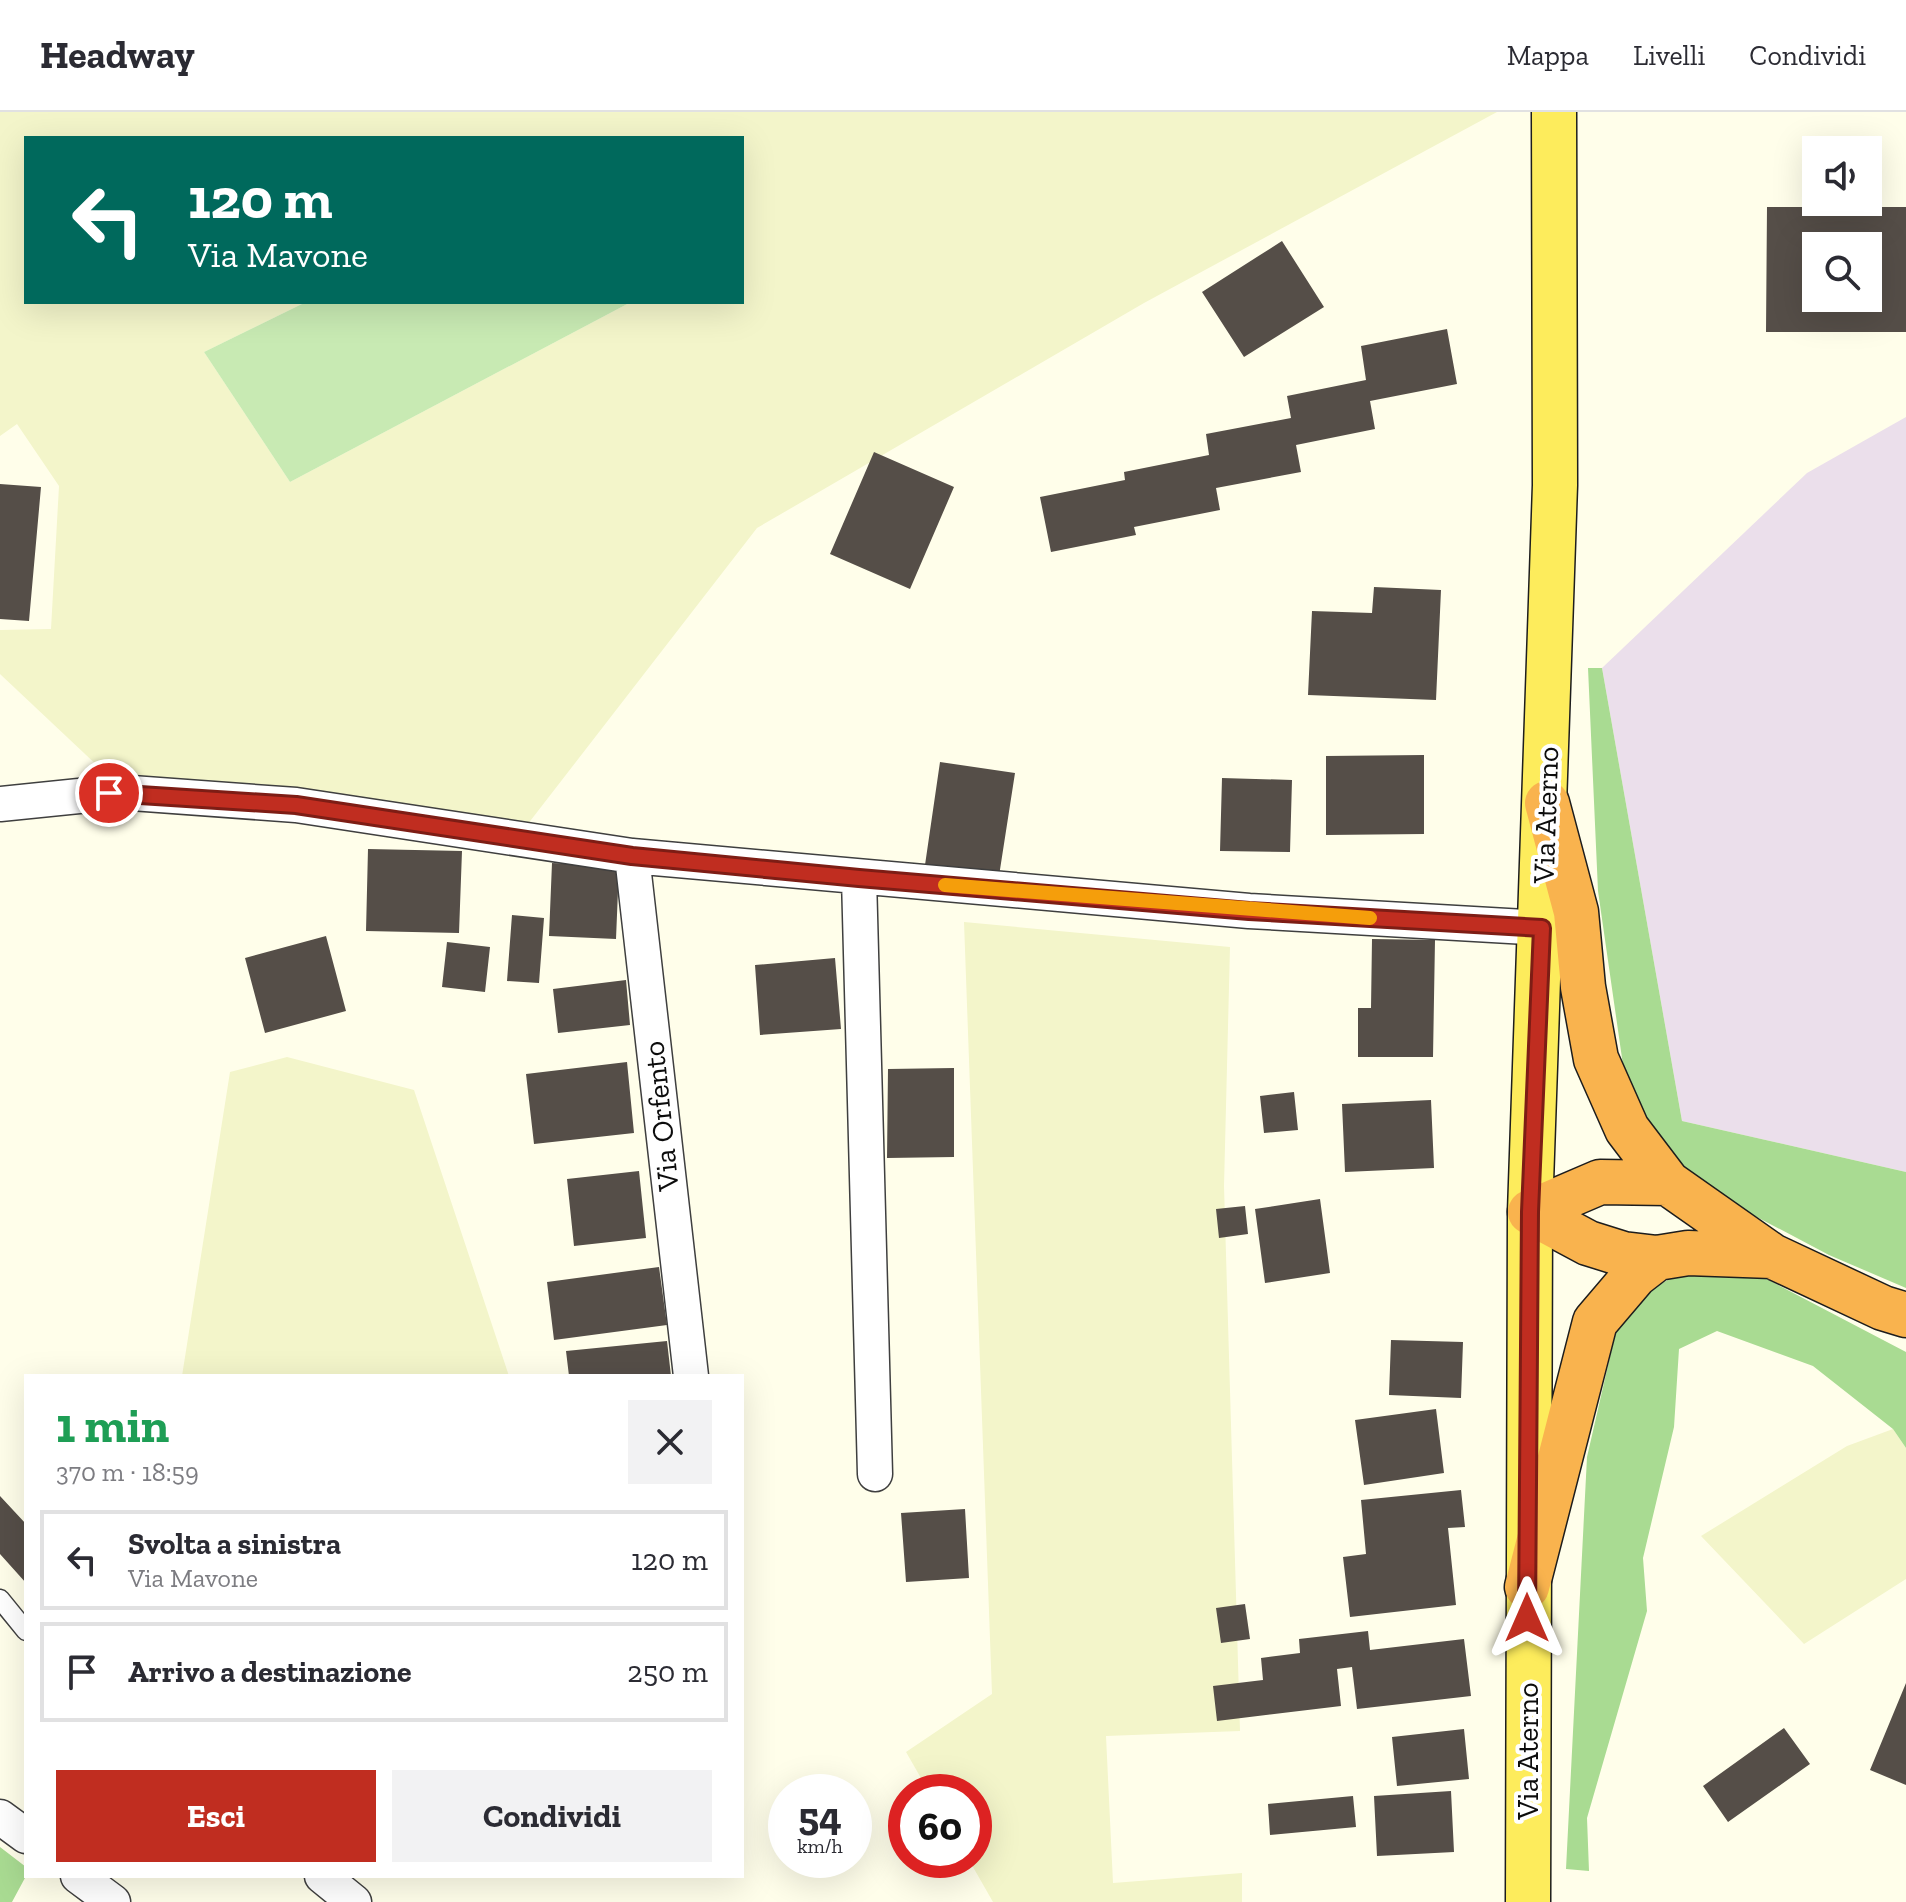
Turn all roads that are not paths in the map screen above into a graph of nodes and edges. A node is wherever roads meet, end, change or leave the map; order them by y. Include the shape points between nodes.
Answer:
1 (1554, 112) edge
2 (1547, 803) junction
3 (0, 804) edge
4 (632, 856) junction
5 (859, 878) junction
6 (1542, 928) junction
7 (1668, 1183) junction
8 (1530, 1212) junction
9 (1772, 1256) junction
10 (1657, 1258) junction
11 (1898, 1316) edge
12 (691, 1374) edge
13 (875, 1474) dead end
14 (1527, 1587) junction
15 (0, 1599) edge
16 (24, 1629) edge
17 (0, 1817) edge
18 (24, 1835) edge
19 (81, 1878) edge
20 (324, 1878) edge
21 (113, 1902) edge
22 (354, 1902) edge
23 (1528, 1902) edge

1 - 2 main road, Via Aterno via 1555,485
2 - 6 main road, Via Aterno
2 - 7 highway via 1576,912 1596,1059 1627,1129
3 - 4 street via 118,792 296,805
4 - 5 street
4 - 12 street, Via Orfento
5 - 6 street via 1249,911
5 - 13 street
6 - 8 main road, Via Aterno
7 - 8 highway via 1600,1182
7 - 9 highway
8 - 10 highway via 1588,1243
8 - 14 main road, Via Aterno
9 - 10 highway via 1688,1253
9 - 11 highway
10 - 14 highway via 1595,1322
14 - 23 main road, Via Aterno
15 - 16 lane
17 - 18 street
19 - 21 street
20 - 22 street

